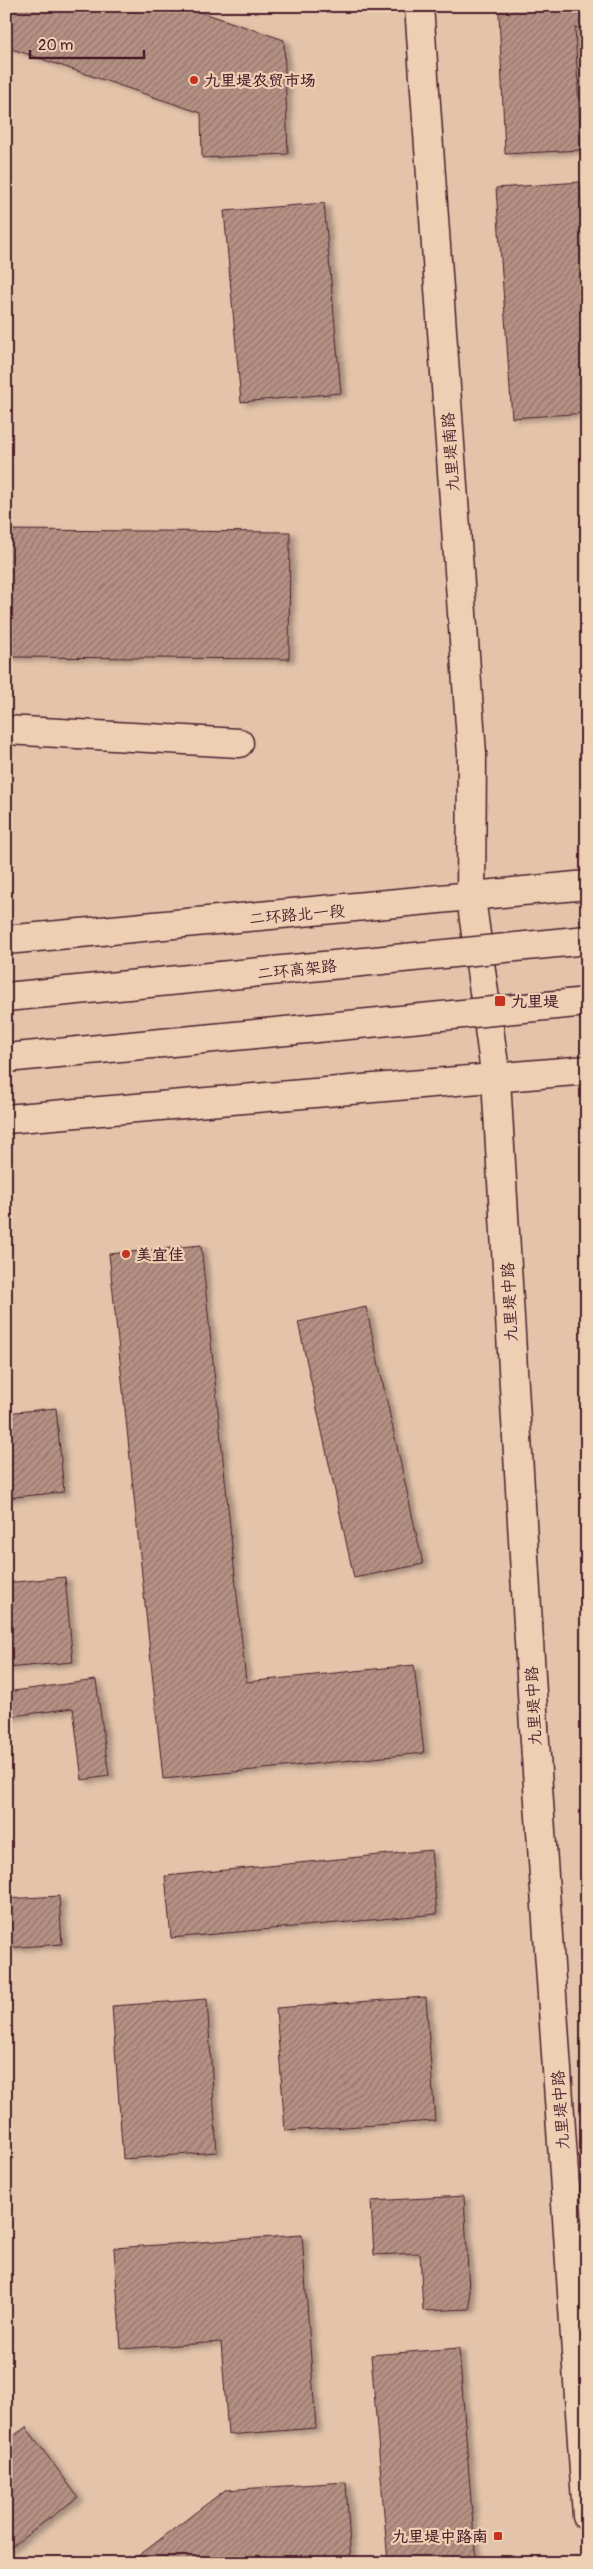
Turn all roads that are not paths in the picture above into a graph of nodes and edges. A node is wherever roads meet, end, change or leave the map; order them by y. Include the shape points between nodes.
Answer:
1 (419, 6) edge
2 (6, 730) edge
3 (239, 743) dead end
4 (587, 885) edge
5 (471, 898) junction
6 (6, 940) edge
7 (587, 940) edge
8 (6, 997) edge
9 (587, 1002) edge
10 (6, 1058) edge
11 (587, 1070) edge
12 (496, 1079) junction
13 (6, 1119) edge
14 (587, 2516) edge

1 - 5 main road, 九里堤南路 via 472,754
2 - 3 main road
4 - 5 main road, 二环路北一段
5 - 6 main road, 二环路北一段
5 - 12 main road, 九里堤中路
7 - 8 main road, 二环高架路, bridge
9 - 10 main road, bridge
11 - 12 main road
12 - 13 main road
12 - 14 main road, 九里堤中路 via 534,1727

